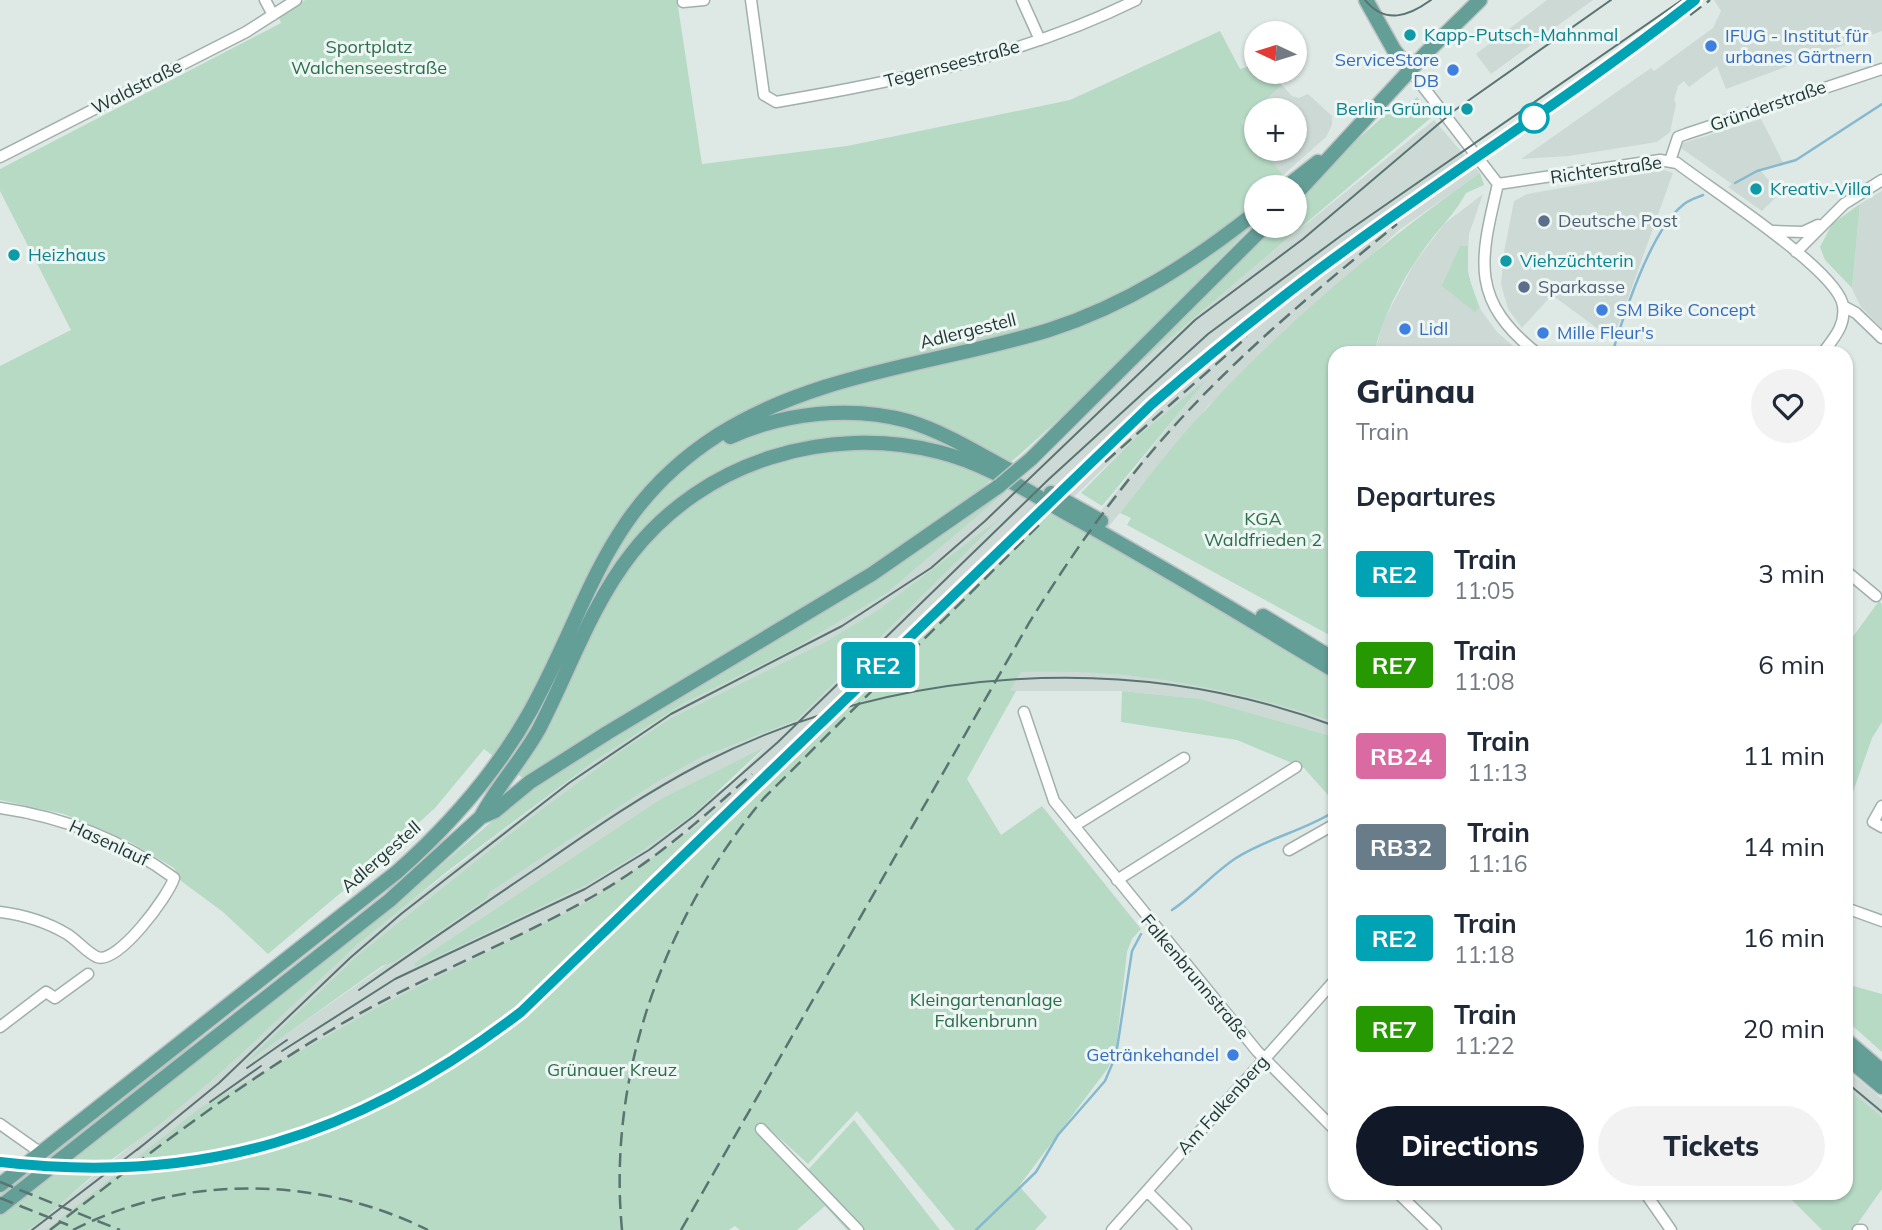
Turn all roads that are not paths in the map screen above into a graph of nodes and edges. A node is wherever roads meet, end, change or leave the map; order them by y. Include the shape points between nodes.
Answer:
1 (265, 0) edge
2 (296, 0) edge
3 (704, 0) edge
4 (751, 0) edge
5 (1021, 0) edge
6 (1136, 0) edge
7 (1366, 0) edge
8 (1480, 0) edge
9 (683, 2) dead end
10 (273, 15) junction
11 (1040, 40) junction
12 (1882, 69) edge
13 (1411, 71) junction
14 (1331, 153) junction
15 (0, 157) edge
16 (1671, 161) junction
17 (1302, 175) edge
18 (1882, 180) edge
19 (1307, 181) edge
20 (1498, 184) junction
21 (1244, 221) edge
22 (1824, 222) junction
23 (1768, 229) junction
24 (1253, 238) edge
25 (1796, 252) junction
26 (1843, 306) junction
27 (1882, 338) edge
28 (1529, 346) edge
29 (1828, 346) edge
30 (679, 464) junction
31 (1853, 577) edge
32 (1876, 596) dead end
33 (1238, 607) junction
34 (1328, 656) edge
35 (1328, 666) edge
36 (1024, 712) dead end
37 (1184, 758) dead end
38 (1296, 767) dead end
39 (1882, 806) edge
40 (0, 808) edge
41 (481, 817) junction
42 (1074, 826) junction
43 (1882, 827) edge
44 (1328, 828) edge
45 (1289, 850) dead end
46 (1117, 880) junction
47 (1853, 910) edge
48 (0, 912) edge
49 (1882, 920) edge
50 (88, 974) dead end
51 (1328, 988) edge
52 (242, 995) junction
53 (252, 1008) junction
54 (0, 1027) edge
55 (1853, 1046) edge
56 (1264, 1059) junction
57 (1853, 1063) edge
58 (1882, 1070) edge
59 (1882, 1087) edge
60 (1328, 1123) edge
61 (0, 1124) edge
62 (761, 1129) dead end
63 (41, 1153) junction
64 (0, 1185) edge
65 (1147, 1191) junction
66 (1405, 1200) edge
67 (1650, 1200) edge
68 (0, 1207) edge
69 (858, 1230) edge
70 (1112, 1230) edge
71 (1186, 1230) edge
72 (1436, 1230) edge
73 (1671, 1230) edge

1 - 10 street
2 - 10 street, Waldstraße
3 - 9 street
4 - 11 street, Tegernseestraße via 764,95 776,102 863,88
5 - 11 street
6 - 11 street, Tegernseestraße
7 - 13 main road
8 - 13 main road
10 - 15 street, Waldstraße
12 - 16 street, Gründerstraße via 1678,137
13 - 14 main road
13 - 20 street
14 - 17 main road
14 - 19 main road
16 - 20 street, Richterstraße
16 - 23 street, Richterstraße
18 - 22 street
20 - 28 street via 1483,256 1485,282 1503,324
21 - 30 main road, Adlergestell via 1182,268 1112,305 1050,329 806,394 718,435
22 - 23 street via 1790,234
22 - 25 street
23 - 25 street, Richterstraße
24 - 41 main road, bridge via 999,486 908,552 607,733
25 - 26 street, Richterstraße via 1836,290
26 - 27 street, Richterstraße
26 - 29 street via 1840,330
30 - 33 main road, Adlergestell via 734,435 797,416 833,413 906,421 973,449
30 - 52 main road, Adlergestell via 619,530 531,710 473,796 397,872
31 - 32 street
33 - 34 main road
33 - 35 main road
33 - 41 main road via 971,462 882,442 791,450 751,463 704,488 632,552 610,584 536,733
36 - 42 street, Falkenbrunnstraße via 1054,801
37 - 42 street
38 - 46 street
39 - 43 street via 1873,822
40 - 48 street, Hasenlauf via 85,829 174,878 124,947 105,957 28,915
41 - 53 main road via 390,900
42 - 46 street, Falkenbrunnstraße
44 - 45 street
46 - 56 street, Falkenbrunnstraße
47 - 49 street
50 - 54 street via 61,996 46,992
51 - 56 street, Am Falkenberg
52 - 53 main road
52 - 63 main road, Adlergestell
53 - 68 main road
55 - 58 main road
56 - 60 street, Falkenbrunnstraße
56 - 65 street, Am Falkenberg
57 - 59 main road
61 - 63 street
62 - 69 street
63 - 64 main road, Adlergestell
65 - 70 street, Am Falkenberg
65 - 71 street
66 - 72 street
67 - 73 street

